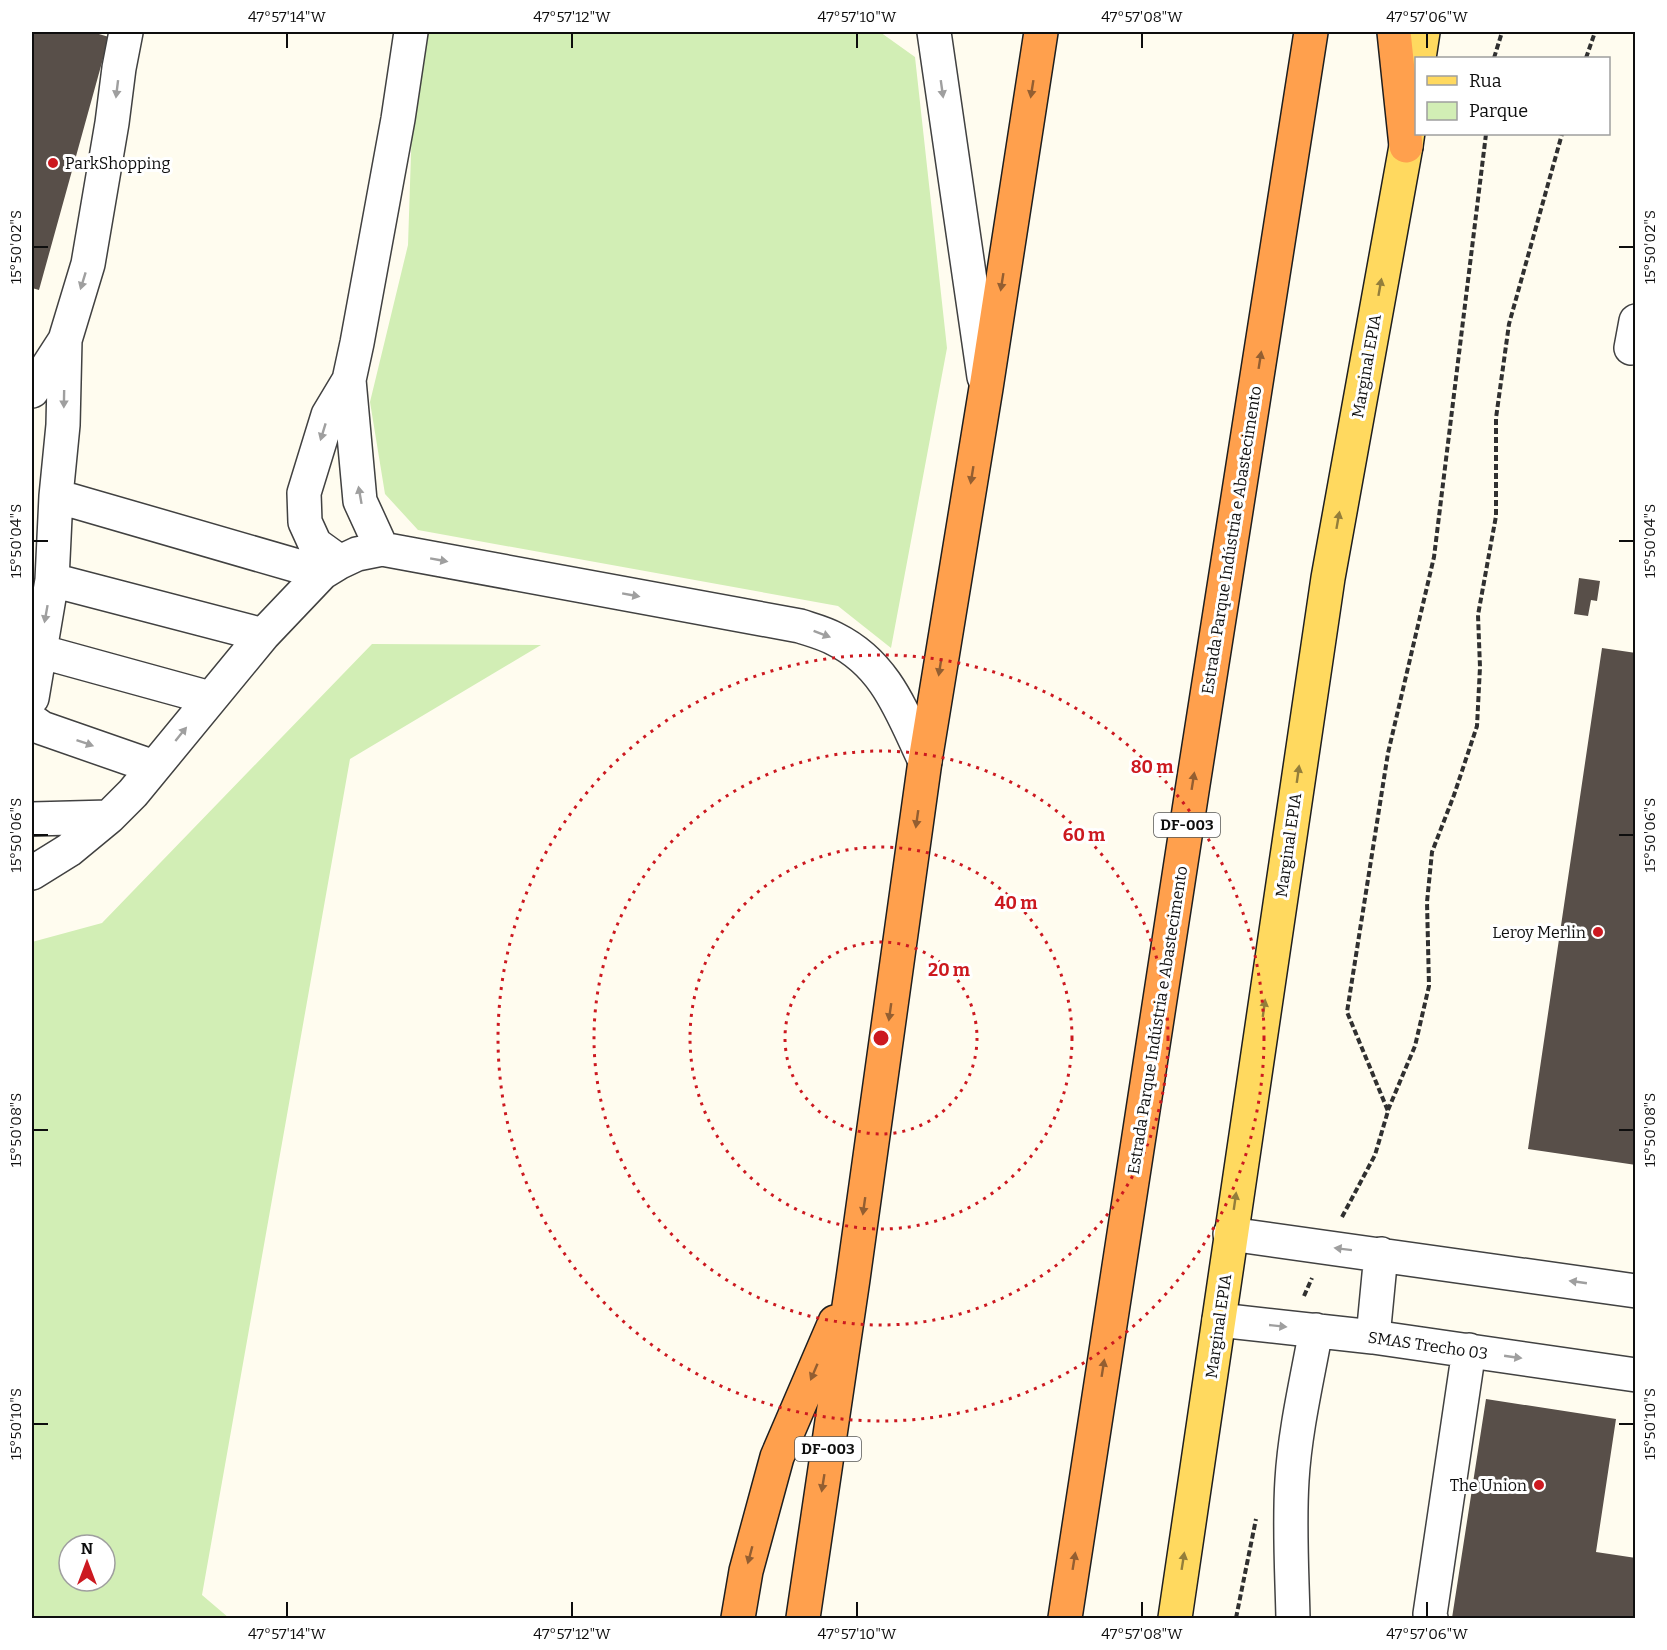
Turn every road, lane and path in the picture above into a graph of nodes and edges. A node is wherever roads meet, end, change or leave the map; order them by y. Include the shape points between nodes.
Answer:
1 (126, 32) edge
2 (411, 32) edge
3 (934, 32) edge
4 (1041, 32) edge
5 (1311, 32) edge
6 (1394, 32) edge
7 (1423, 32) edge
8 (1502, 32) edge
9 (1595, 32) edge
10 (1419, 57) edge
11 (1494, 57) edge
12 (1587, 57) edge
13 (1415, 82) edge
14 (1486, 135) edge
15 (1562, 135) edge
16 (1406, 146) junction
17 (65, 340) junction
18 (349, 380) junction
19 (986, 388) junction
20 (32, 391) edge
21 (56, 496) junction
22 (382, 549) junction
23 (331, 567) junction
24 (52, 580) junction
25 (263, 635) junction
26 (39, 651) junction
27 (32, 698) edge
28 (210, 698) junction
29 (32, 721) edge
30 (925, 761) junction
31 (154, 767) junction
32 (109, 818) junction
33 (32, 819) edge
34 (32, 873) edge
35 (1388, 1111) junction
36 (1230, 1234) junction
37 (1326, 1247) junction
38 (1382, 1254) junction
39 (853, 1279) junction
40 (1635, 1291) edge
41 (1220, 1320) junction
42 (1303, 1329) junction
43 (1373, 1336) junction
44 (1469, 1350) junction
45 (1635, 1375) edge
46 (1257, 1513) dead end
47 (738, 1618) edge
48 (803, 1618) edge
49 (1065, 1618) edge
50 (1175, 1618) edge
51 (1236, 1618) edge
52 (1293, 1618) edge
53 (1431, 1618) edge

1 -> 17 street via 88,264
2 - 18 street
3 -> 19 street
4 -> 19 highway, DF-003
49 -> 5 highway, Estrada Parque Indústria e Abastecimento / DF-003
6 - 16 highway
7 - 10 main road
8 - 11 path
9 - 12 path
13 - 16 main road, Marginal EPIA
14 - 35 path via 1434,557 1388,753 1347,1012
15 - 35 path via 1509,324 1496,418 1496,516 1478,615 1477,726 1432,852 1427,902 1429,986 1415,1046
36 -> 16 main road, Marginal EPIA via 1328,578
17 - 20 street
17 -> 21 street
22 -> 18 street via 360,501
18 -> 23 street via 328,415 304,493 305,522
19 -> 30 highway, DF-003
21 - 23 street
21 - 24 street
22 - 23 street via 357,554
22 -> 30 street via 800,626 835,639 879,673 892,691
23 - 25 street
24 - 25 street
24 -> 26 street
25 - 28 street
26 - 27 street
26 - 28 street
31 -> 28 street
29 -> 31 street via 42,728
30 -> 39 highway, DF-003
31 - 32 street
32 - 33 street
32 - 34 street
35 - 37 path via 1375,1155
36 - 37 street
36 - 41 main road, Marginal EPIA
38 -> 37 street
37 - 42 path
40 -> 38 street
38 - 43 street
39 -> 47 highway via 777,1457 746,1571
39 -> 48 highway, DF-003
41 -> 42 street, SMAS Trecho 03
50 -> 41 main road, Marginal EPIA
42 - 43 street, SMAS Trecho 03
42 - 52 street via 1292,1481
43 - 44 street, SMAS Trecho 03
44 -> 45 street, SMAS Trecho 03
44 - 53 street
46 - 51 path

